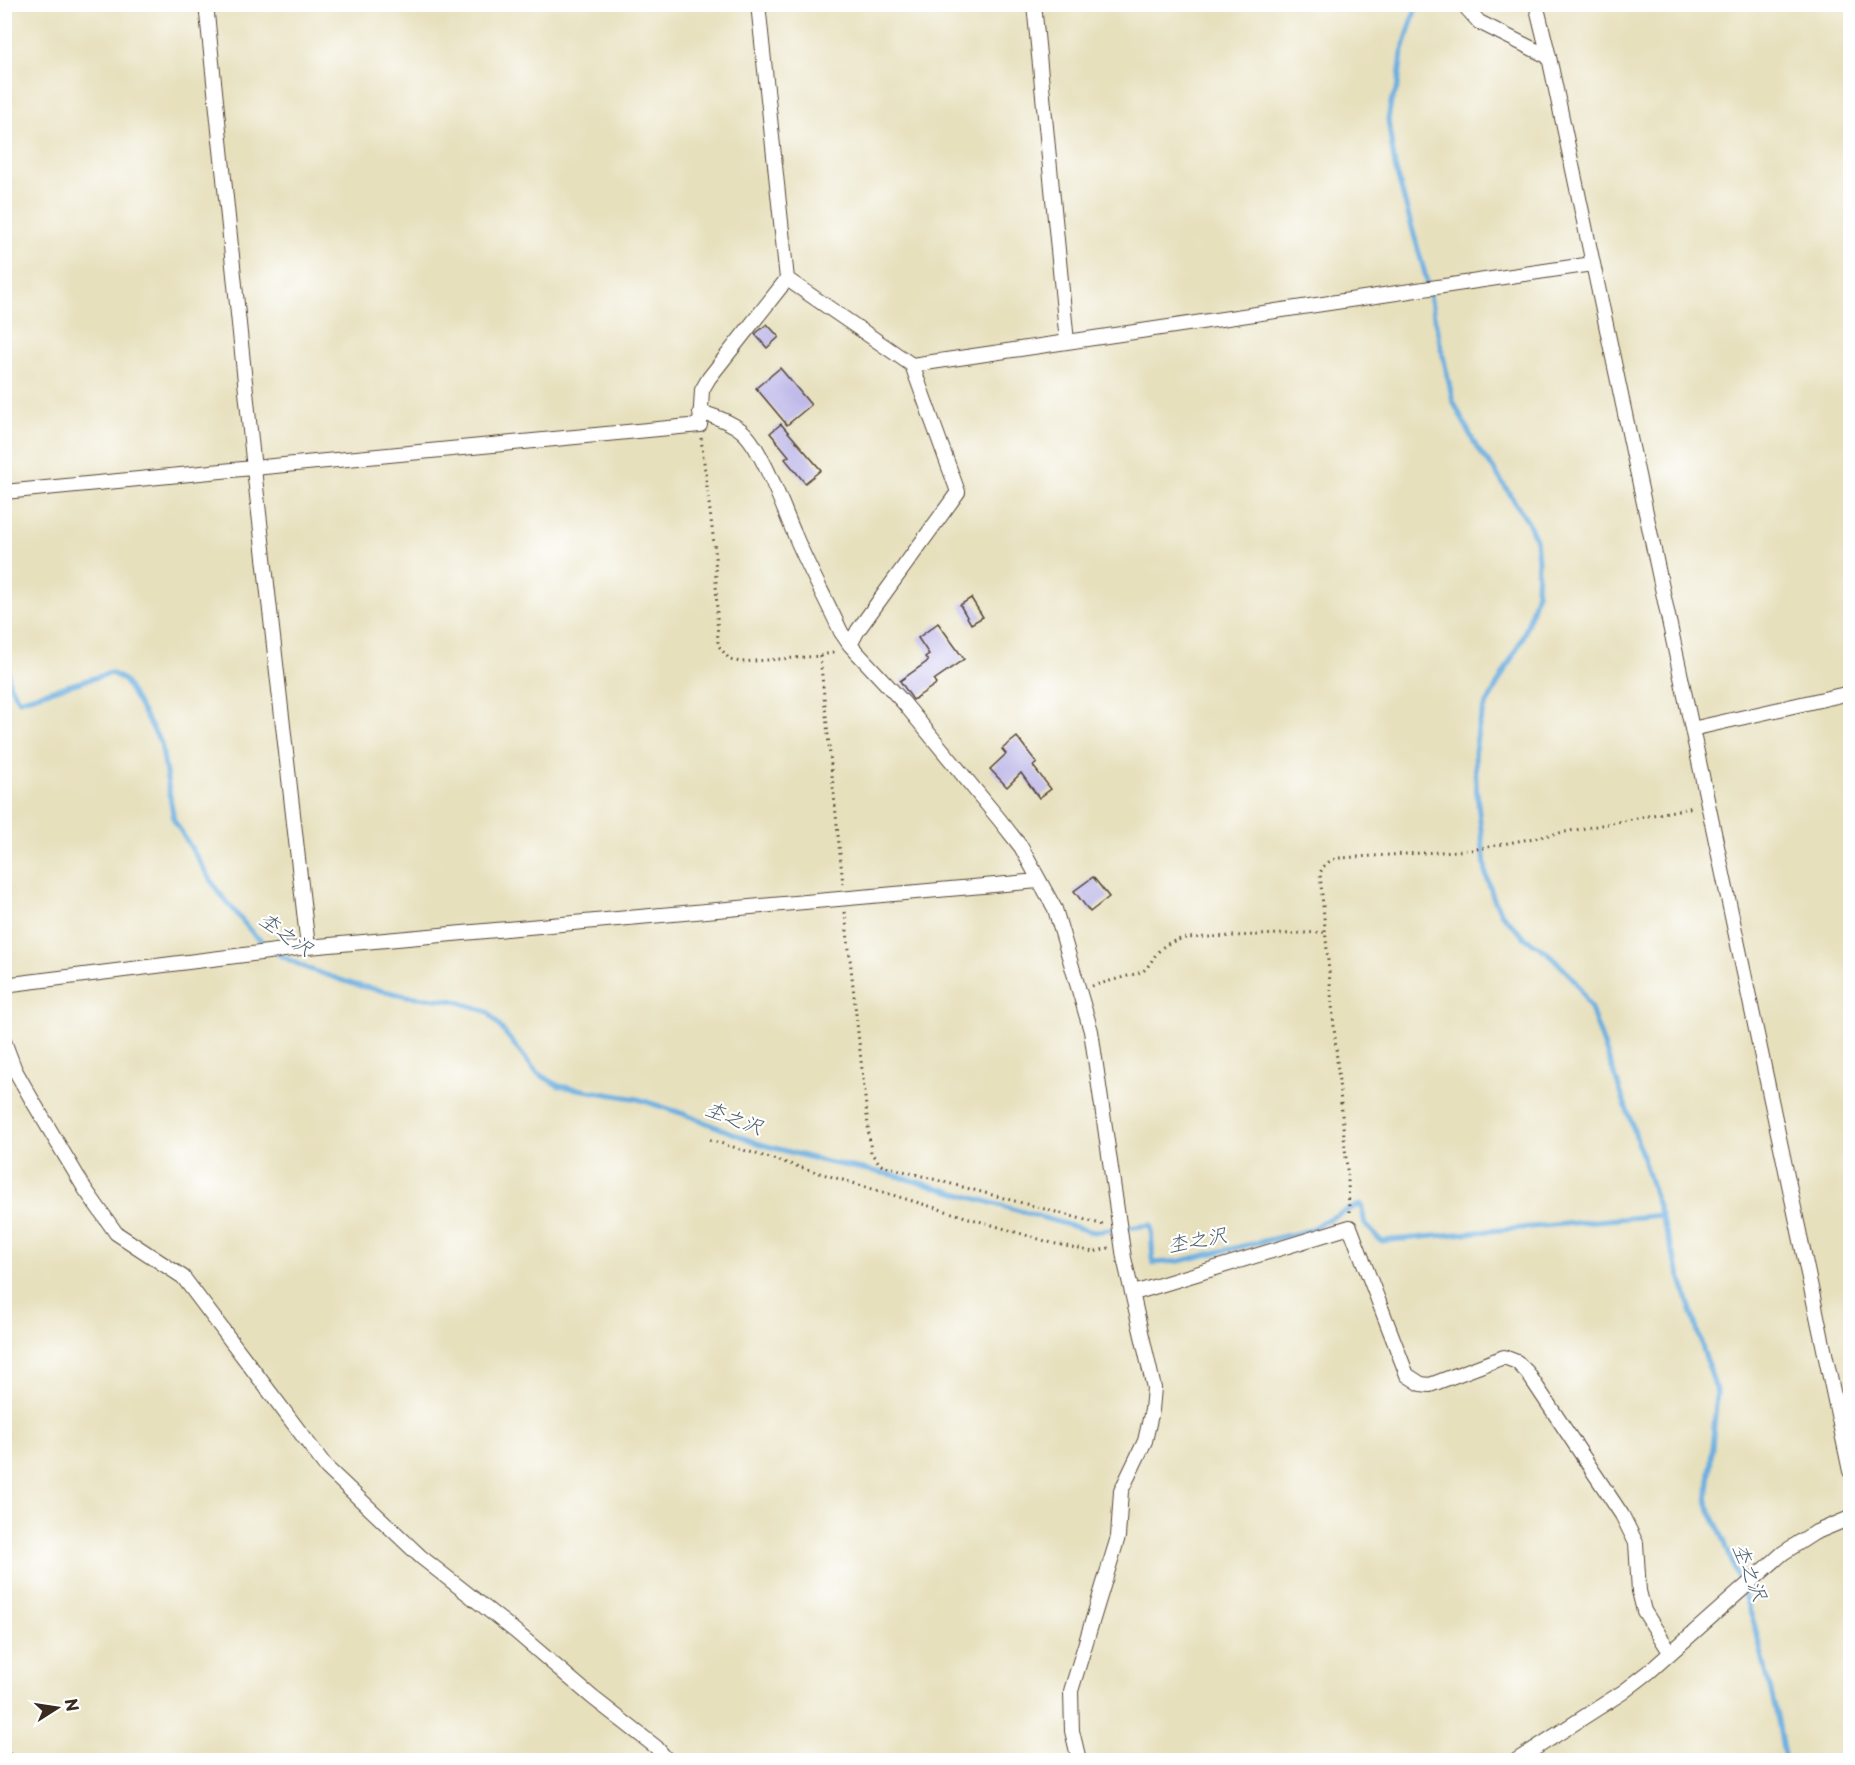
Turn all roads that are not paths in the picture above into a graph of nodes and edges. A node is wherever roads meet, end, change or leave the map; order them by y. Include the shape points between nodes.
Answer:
1 (206, 4) edge
2 (758, 4) edge
3 (1034, 4) edge
4 (1462, 4) edge
5 (1536, 4) edge
6 (1549, 57) junction
7 (1592, 264) junction
8 (787, 279) junction
9 (1066, 342) junction
10 (912, 365) junction
11 (700, 418) junction
12 (254, 469) junction
13 (4, 492) edge
14 (850, 645) junction
15 (1851, 693) edge
16 (1692, 729) junction
17 (1038, 881) junction
18 (308, 947) junction
19 (4, 985) edge
20 (4, 1041) edge
21 (1134, 1293) junction
22 (1851, 1471) edge
23 (1851, 1518) edge
24 (1670, 1652) junction
25 (666, 1761) edge
26 (1079, 1761) edge
27 (1517, 1761) edge

1 - 12 street
2 - 8 street
3 - 9 street
4 - 6 street via 1479,22
5 - 6 street
6 - 7 street
7 - 9 street
7 - 16 street
8 - 10 street
8 - 11 street via 709,378 702,390
9 - 10 street
10 - 14 street via 958,492
11 - 12 street
11 - 14 street via 714,416 741,430 750,441
12 - 13 street
12 - 18 street
14 - 17 street via 903,702 999,819 1021,847
15 - 16 street
16 - 22 street
17 - 18 street
17 - 21 street via 1055,909 1091,1031 1123,1248
18 - 19 street
20 - 25 street via 32,1100 116,1233 183,1277 327,1468 421,1557 656,1747
21 - 24 street via 1350,1227 1407,1375 1420,1384 1430,1385 1504,1357 1527,1372 1622,1515 1636,1544 1644,1611
21 - 26 street via 1154,1388 1152,1410 1145,1441 1121,1491 1118,1537 1071,1691 1072,1731
23 - 24 street via 1814,1533 1783,1553
24 - 27 street via 1623,1692

